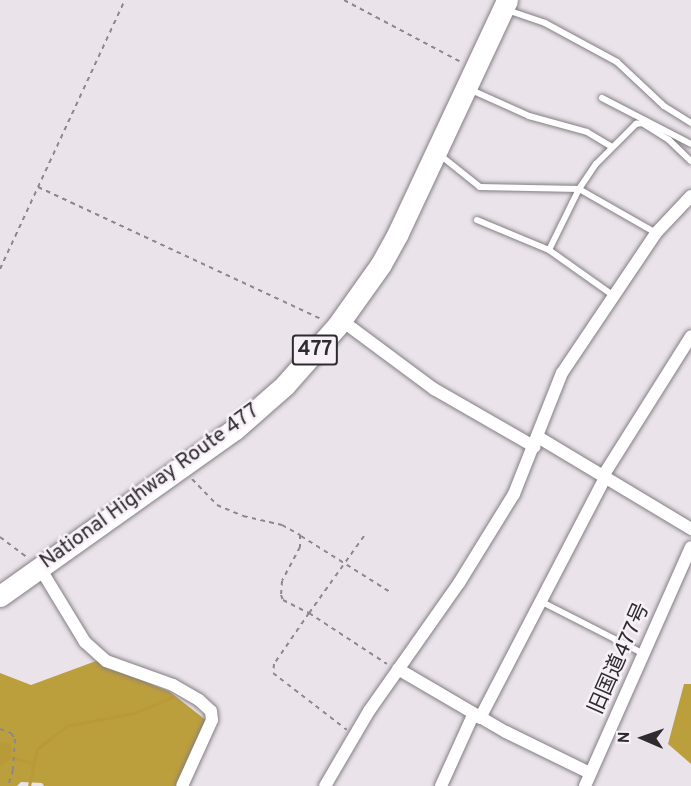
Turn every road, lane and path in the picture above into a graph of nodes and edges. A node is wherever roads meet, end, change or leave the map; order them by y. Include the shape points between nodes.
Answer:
1 (125, 0) edge
2 (344, 0) edge
3 (505, 4) edge
4 (470, 78) junction
5 (602, 98) dead end
6 (691, 123) edge
7 (691, 144) edge
8 (612, 147) junction
9 (436, 151) junction
10 (691, 161) edge
11 (38, 187) junction
12 (579, 189) junction
13 (691, 196) edge
14 (477, 220) dead end
15 (656, 233) junction
16 (549, 250) junction
17 (0, 269) edge
18 (614, 296) junction
19 (339, 323) junction
20 (691, 336) edge
21 (536, 442) junction
22 (183, 468) junction
23 (604, 477) junction
24 (691, 529) edge
25 (300, 535) junction
26 (364, 536) dead end
27 (0, 537) edge
28 (691, 548) edge
29 (345, 564) junction
30 (40, 568) junction
31 (390, 592) dead end
32 (0, 596) edge
33 (542, 602) junction
34 (309, 613) junction
35 (644, 654) junction
36 (397, 670) junction
37 (479, 717) junction
38 (0, 729) edge
39 (356, 734) junction
40 (590, 773) junction
41 (8, 786) edge
42 (182, 786) edge
43 (325, 786) edge
44 (441, 786) edge
45 (585, 786) edge

1 - 11 path
2 - 4 path
3 - 4 highway, National Highway Route 477 / 477
3 - 6 lane via 617,62 664,106
4 - 8 lane via 529,116 587,132
4 - 9 highway, National Highway Route 477 / 477
5 - 7 lane
8 - 10 lane via 642,123 669,140
8 - 12 lane
9 - 12 lane via 480,187
9 - 19 highway, National Highway Route 477 / 477 via 381,264
11 - 17 path
11 - 19 path
12 - 15 lane
12 - 16 lane
13 - 15 street
14 - 16 lane
15 - 18 street
16 - 18 lane
18 - 21 street via 562,373
19 - 21 street via 434,389
19 - 22 highway, National Highway Route 477 / 477 via 285,385
20 - 23 street
21 - 23 street
21 - 36 street via 514,494 459,583
22 - 25 path via 218,505 243,516 282,525
22 - 30 highway, National Highway Route 477 / 477
23 - 24 street
23 - 33 street
25 - 29 path
25 - 34 path via 300,547 282,581 281,595 283,600
26 - 29 path
27 - 30 path
28 - 35 street, 旧国道477号
29 - 31 path
29 - 34 path
30 - 32 highway, National Highway Route 477 / 477
30 - 42 street via 84,642 106,661 173,685 208,707 212,720
33 - 35 lane
33 - 37 street
34 - 36 path
34 - 39 path via 274,664 273,673
35 - 40 street, 旧国道477号
36 - 37 street
36 - 39 street
37 - 40 street
37 - 44 street via 473,715
38 - 41 path via 15,739
39 - 43 street
40 - 45 street, 旧国道477号

